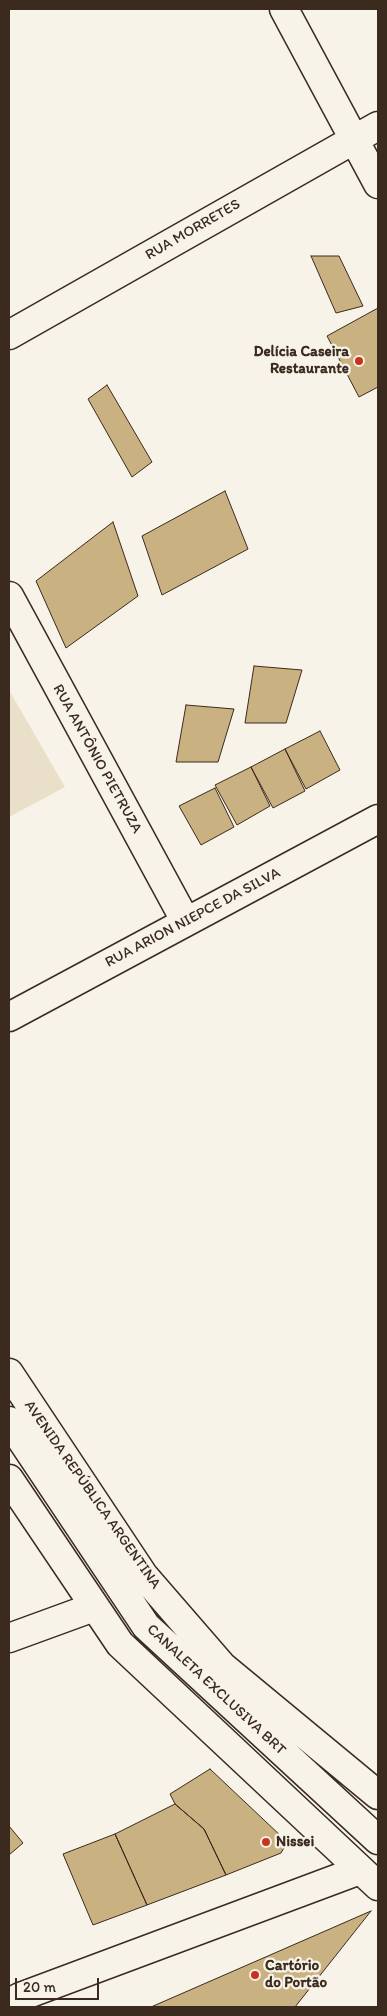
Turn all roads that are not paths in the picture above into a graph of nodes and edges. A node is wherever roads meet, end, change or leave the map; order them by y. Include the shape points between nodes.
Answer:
1 (284, 9) edge
2 (378, 126) edge
3 (354, 139) junction
4 (378, 184) edge
5 (9, 336) edge
6 (9, 596) edge
7 (378, 819) edge
8 (186, 922) junction
9 (9, 1017) edge
10 (9, 1374) edge
11 (9, 1421) edge
12 (9, 1478) edge
13 (94, 1607) junction
14 (9, 1638) edge
15 (378, 1795) edge
16 (378, 1840) edge
17 (369, 1878) edge
18 (9, 2004) edge

1 - 3 street
2 - 3 street, RUA MORRETES
3 - 4 street
3 - 5 street, RUA MORRETES
6 - 8 street, RUA ANTÔNIO PIETRUZA
7 - 8 street, RUA ARION NIEPCE DA SILVA
8 - 9 street, RUA ARION NIEPCE DA SILVA
10 - 15 street, AVENIDA REPÚBLICA ARGENTINA via 144,1576 222,1666
11 - 16 street, CANALETA EXCLUSIVA BRT via 146,1626
12 - 13 street
13 - 14 street
13 - 17 street via 120,1644
17 - 18 street via 20,1997

